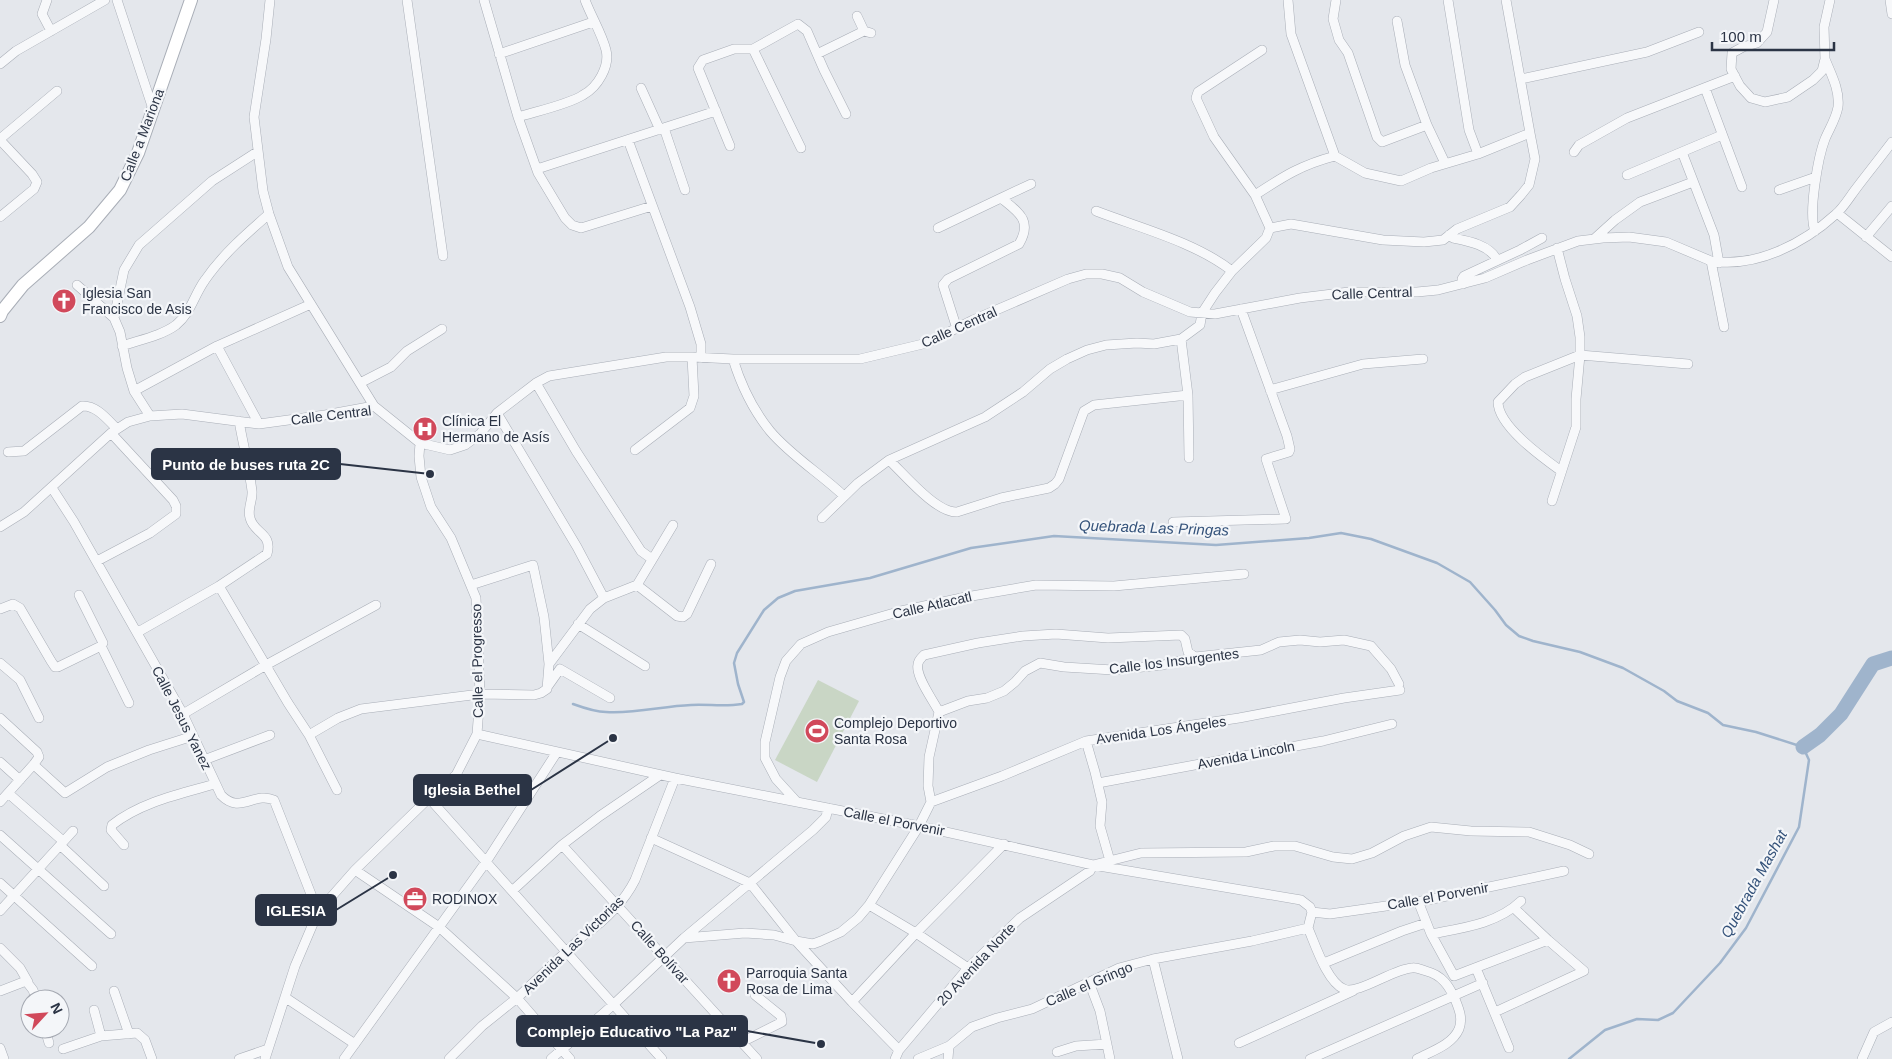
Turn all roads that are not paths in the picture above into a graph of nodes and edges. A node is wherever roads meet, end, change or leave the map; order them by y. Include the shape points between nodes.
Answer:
1 (46, 0) edge
2 (105, 0) edge
3 (117, 0) edge
4 (191, 0) edge
5 (270, 0) edge
6 (407, 0) edge
7 (484, 0) edge
8 (585, 0) edge
9 (1288, 0) edge
10 (1336, 0) edge
11 (1448, 0) edge
12 (1506, 0) edge
13 (1774, 0) edge
14 (1830, 0) edge
15 (1890, 0) edge
16 (1892, 14) edge
17 (856, 16) dead end
18 (593, 22) junction
19 (1397, 22) dead end
20 (51, 31) junction
21 (1699, 32) dead end
22 (753, 50) junction
23 (1262, 50) dead end
24 (499, 54) junction
25 (817, 54) junction
26 (1825, 59) junction
27 (0, 64) edge
28 (1735, 76) junction
29 (1521, 79) junction
30 (641, 88) dead end
31 (1705, 88) junction
32 (57, 91) dead end
33 (153, 109) junction
34 (716, 111) junction
35 (846, 114) dead end
36 (518, 117) junction
37 (1427, 125) junction
38 (662, 129) junction
39 (1530, 133) junction
40 (1722, 135) junction
41 (0, 140) edge
42 (628, 140) junction
43 (1892, 142) edge
44 (730, 146) dead end
45 (801, 148) dead end
46 (257, 152) junction
47 (1574, 152) dead end
48 (1682, 152) junction
49 (1478, 154) junction
50 (1335, 156) junction
51 (1445, 163) junction
52 (537, 169) junction
53 (1626, 175) dead end
54 (1816, 177) junction
55 (1693, 182) junction
56 (1030, 184) dead end
57 (1742, 187) dead end
58 (685, 190) dead end
59 (1778, 190) dead end
60 (1255, 195) junction
61 (1001, 198) junction
62 (652, 206) junction
63 (1892, 206) edge
64 (1096, 211) dead end
65 (1837, 213) junction
66 (269, 214) junction
67 (0, 217) edge
68 (938, 228) dead end
69 (1270, 228) junction
70 (1815, 230) junction
71 (1449, 235) junction
72 (1866, 237) junction
73 (1542, 238) dead end
74 (1594, 239) junction
75 (1557, 248) junction
76 (1891, 254) edge
77 (443, 256) dead end
78 (1497, 260) junction
79 (1715, 262) junction
80 (1232, 271) junction
81 (1463, 284) junction
82 (77, 285) dead end
83 (311, 304) junction
84 (1241, 309) junction
85 (1, 312) edge
86 (1202, 313) junction
87 (114, 318) junction
88 (1724, 326) dead end
89 (442, 329) dead end
90 (957, 329) junction
91 (1181, 340) junction
92 (122, 346) junction
93 (217, 346) junction
94 (1580, 355) junction
95 (697, 357) junction
96 (733, 359) junction
97 (1424, 359) dead end
98 (1688, 364) dead end
99 (360, 382) junction
100 (536, 383) junction
101 (1270, 390) junction
102 (134, 391) junction
103 (1188, 395) junction
104 (374, 406) junction
105 (497, 413) junction
106 (150, 416) junction
107 (239, 421) junction
108 (259, 424) junction
109 (114, 431) junction
110 (420, 443) junction
111 (635, 450) dead end
112 (8, 452) dead end
113 (1189, 458) dead end
114 (889, 460) junction
115 (1561, 471) junction
116 (52, 488) junction
117 (844, 496) junction
118 (1552, 502) dead end
119 (822, 518) dead end
120 (1173, 522) dead end
121 (673, 525) dead end
122 (0, 527) edge
123 (652, 559) junction
124 (97, 560) junction
125 (712, 564) dead end
126 (1244, 574) dead end
127 (471, 585) junction
128 (637, 585) junction
129 (219, 586) junction
130 (79, 595) dead end
131 (604, 598) junction
132 (376, 605) dead end
133 (0, 609) edge
134 (578, 624) junction
135 (138, 632) junction
136 (101, 646) junction
137 (1195, 656) junction
138 (0, 662) edge
139 (549, 664) junction
140 (266, 665) junction
141 (645, 666) dead end
142 (1400, 687) joint
143 (546, 688) junction
144 (480, 694) junction
145 (610, 698) dead end
146 (129, 702) dead end
147 (939, 712) junction
148 (183, 714) junction
149 (0, 718) edge
150 (38, 718) dead end
151 (1392, 724) dead end
152 (477, 734) junction
153 (270, 735) dead end
154 (309, 735) junction
155 (193, 736) junction
156 (1086, 741) junction
157 (557, 752) junction
158 (204, 760) junction
159 (0, 762) edge
160 (34, 765) junction
161 (660, 775) junction
162 (675, 778) junction
163 (20, 780) junction
164 (1098, 783) junction
165 (215, 784) junction
166 (337, 790) dead end
167 (8, 793) junction
168 (429, 798) junction
169 (0, 802) edge
170 (797, 802) junction
171 (931, 802) junction
172 (828, 808) junction
173 (919, 826) junction
174 (72, 831) dead end
175 (0, 835) edge
176 (651, 838) junction
177 (62, 843) junction
178 (1004, 844) junction
179 (124, 845) dead end
180 (562, 845) junction
181 (1589, 854) dead end
182 (1110, 861) junction
183 (486, 862) junction
184 (1093, 866) junction
185 (38, 869) junction
186 (355, 870) junction
187 (1564, 871) dead end
188 (0, 882) edge
189 (750, 883) junction
190 (104, 886) dead end
191 (512, 891) junction
192 (14, 895) junction
193 (1521, 900) dead end
194 (1418, 901) junction
195 (617, 905) junction
196 (868, 905) junction
197 (1514, 908) junction
198 (1311, 909) junction
199 (0, 911) edge
200 (318, 912) junction
201 (1426, 923) junction
202 (440, 927) junction
203 (1308, 928) junction
204 (916, 933) junction
205 (111, 934) dead end
206 (1431, 934) junction
207 (684, 938) junction
208 (1548, 940) junction
209 (796, 941) junction
210 (0, 948) edge
211 (566, 952) junction
212 (664, 956) junction
213 (1153, 959) junction
214 (1324, 963) junction
215 (92, 966) dead end
216 (968, 968) junction
217 (1476, 968) junction
218 (28, 982) junction
219 (1089, 982) junction
220 (1483, 983) junction
221 (32, 989) edge
222 (0, 991) edge
223 (114, 991) dead end
224 (1353, 991) junction
225 (755, 995) dead end
226 (1453, 995) junction
227 (286, 998) junction
228 (517, 998) junction
229 (852, 1002) junction
230 (614, 1004) junction
231 (94, 1010) dead end
232 (1495, 1012) junction
233 (1892, 1022) edge
234 (129, 1034) junction
235 (101, 1036) junction
236 (48, 1039) edge
237 (742, 1042) junction
238 (49, 1043) dead end
239 (1238, 1043) dead end
240 (355, 1044) junction
241 (1107, 1044) junction
242 (949, 1046) junction
243 (0, 1048) edge
244 (63, 1048) dead end
245 (1509, 1048) dead end
246 (268, 1049) junction
247 (561, 1049) junction
248 (899, 1050) junction
249 (1057, 1052) dead end
250 (4, 1059) edge
251 (152, 1059) edge
252 (239, 1059) edge
253 (265, 1059) edge
254 (344, 1059) edge
255 (449, 1059) edge
256 (551, 1059) edge
257 (570, 1059) edge
258 (662, 1059) edge
259 (757, 1059) edge
260 (895, 1059) edge
261 (918, 1059) edge
262 (948, 1059) edge
263 (1110, 1059) edge
264 (1178, 1059) edge
265 (1310, 1059) edge
266 (1417, 1059) edge
267 (1862, 1059) edge

1 - 20 street via 42,14
2 - 20 street
3 - 33 street
4 - 33 main road, Calle a Mariona
5 - 46 street via 254,117
6 - 77 street
7 - 24 street
8 - 18 street
9 - 50 street via 1290,34
10 - 37 street via 1333,19 1339,40 1348,52 1377,137 1382,142
11 - 49 street via 1469,130
12 - 29 street
13 - 28 street via 1768,32 1757,43 1732,53 1731,69
14 - 26 street via 1824,27
15 - 16 street
17 - 25 street via 868,32
18 - 24 street
18 - 36 street via 607,59 603,73 593,87 583,96
19 - 37 street via 1404,65
20 - 27 street
21 - 29 street via 1647,52
22 - 25 street via 798,24 807,32
22 - 34 street via 734,48 703,60 698,68
22 - 45 street
23 - 60 street via 1198,92 1196,98 1214,137
24 - 36 street
25 - 35 street
26 - 28 street via 1822,71 1803,88 1788,97 1765,102 1751,98
26 - 54 street via 1836,88 1838,106 1816,168
28 - 31 street
29 - 39 street
30 - 38 street
31 - 40 street
31 - 47 street via 1627,118 1579,145
32 - 41 street
33 - 85 main road, Calle a Mariona via 138,153 120,190 89,227 23,285
34 - 38 street
34 - 44 street
36 - 52 street
37 - 51 street
38 - 42 street
38 - 58 street
39 - 49 street
39 - 71 street via 1535,159 1529,186 1510,207
40 - 48 street
40 - 57 street
41 - 67 street via 37,182 34,189
42 - 52 street
42 - 62 street
43 - 65 street, Calle Central
46 - 66 street
46 - 87 street via 212,182 139,245 124,270
48 - 53 street
48 - 55 street
49 - 51 street
50 - 51 street via 1365,173 1401,181
50 - 60 street via 1289,172
52 - 62 street via 565,218 581,228
54 - 59 street
54 - 70 street
55 - 74 street via 1640,202
55 - 79 street via 1714,235
56 - 61 street
60 - 69 street
61 - 68 street
61 - 90 street via 1024,220 1024,236 1019,244 948,279 944,285
62 - 95 street via 690,307 701,344
63 - 72 street
64 - 80 street via 1184,244 1218,260
65 - 70 street, Calle Central
65 - 72 street
66 - 83 street via 288,267
66 - 92 street via 231,247 204,281 187,313 176,324
69 - 71 street via 1291,224 1383,240 1424,242 1443,240
69 - 80 street via 1266,238
70 - 79 street, Calle Central via 1761,258
71 - 78 street via 1485,248
72 - 76 street
73 - 78 street
74 - 75 street, Calle Central
74 - 79 street, Calle Central via 1629,237 1666,242
75 - 81 street, Calle Central
75 - 94 street via 1577,316
78 - 81 street via 1464,276
79 - 88 street
80 - 86 street
81 - 84 street, Calle Central via 1417,292 1348,292
82 - 87 street
83 - 93 street
83 - 99 street
84 - 86 street, Calle Central
84 - 101 street
86 - 90 street, Calle Central via 1190,312 1166,302 1120,278 1086,274
86 - 91 street via 1200,325
87 - 92 street
89 - 99 street via 407,351 391,367
90 - 96 street, Calle Central via 927,343 860,359
91 - 103 street
91 - 114 street via 1106,345 1087,350 1050,369 985,417
92 - 102 street
93 - 102 street
93 - 108 street
94 - 98 street
94 - 115 street via 1576,427
94 - 115 street via 1526,377 1498,402 1503,419 1530,448
95 - 96 street, Calle Central
95 - 100 street, Calle Central via 666,357 549,376
95 - 111 street via 690,408
96 - 117 street via 746,393 770,431
97 - 101 street via 1362,364
99 - 104 street
100 - 105 street, Calle Central
100 - 123 street via 641,551
101 - 120 street via 1290,449 1266,459 1286,519
102 - 106 street
103 - 113 street
103 - 114 street via 1094,405 1084,411 1055,484 957,512 927,497
104 - 108 street, Calle Central
104 - 110 street, Calle Central
105 - 110 street, Calle Central via 480,434 465,445 450,450
105 - 131 street via 577,546
106 - 107 street, Calle Central via 182,414
106 - 109 street, Calle Central via 128,422
107 - 108 street, Calle Central
107 - 129 street via 252,494 249,515 267,539 269,548 267,554
109 - 112 street via 102,414 89,406 82,406 24,451
109 - 116 street, Calle Central
109 - 124 street via 173,500 176,514 150,533
110 - 127 street, Calle el Progresso via 421,477 431,507 451,538
114 - 117 street
115 - 118 street
116 - 122 street, Calle Central
116 - 124 street, Calle Jesus Yanez
117 - 119 street
121 - 123 street
123 - 128 street
124 - 135 street, Calle Jesus Yanez
125 - 128 street via 683,617 677,616
126 - 170 street, Calle Atlacatl via 1114,586 1036,585 901,611 828,632 801,644 786,661 780,676 765,742 765,758 776,779
127 - 139 street via 533,565 544,617
127 - 144 street, Calle el Progresso via 476,598
128 - 131 street
129 - 135 street
129 - 140 street
130 - 136 street via 103,643
131 - 134 street
132 - 140 street
133 - 136 street via 13,604 20,608 55,667
134 - 139 street
134 - 141 street
135 - 148 street, Calle Jesus Yanez
136 - 146 street
137 - 142 street, Calle los Insurgentes via 1261,650 1279,642 1344,640 1371,646 1391,669
137 - 147 street, Calle los Insurgentes via 1162,665 1113,670 1040,662 1004,691
137 - 147 street via 1188,652 1181,635 1108,638 1056,634 978,642 924,655 919,660 919,675
138 - 150 street via 20,680
139 - 143 street
140 - 148 street
140 - 154 street
142 - 156 street, Avenida Los Ángeles via 1239,718
143 - 144 street via 534,694
143 - 145 street via 560,669
144 - 152 street, Calle el Progresso
144 - 154 street via 361,709
147 - 171 street via 929,757
148 - 155 street, Calle Jesus Yanez
149 - 160 street via 37,752 39,757
151 - 164 street, Avenida Lincoln via 1323,741
152 - 157 street, Calle el Porvenir
152 - 168 street, Calle el Progresso via 456,775
153 - 158 street
154 - 166 street
155 - 158 street, Calle Jesus Yanez
155 - 160 street via 106,767 64,793
156 - 164 street
156 - 171 street, Avenida Los Ángeles
157 - 161 street, Calle el Porvenir
157 - 183 street
158 - 165 street, Calle Jesus Yanez
159 - 163 street
160 - 163 street
161 - 162 street, Calle el Porvenir
161 - 180 street
162 - 170 street, Calle el Porvenir
162 - 176 street, Avenida Las Victorias
163 - 167 street
164 - 182 street via 1102,802 1100,826
165 - 179 street via 125,815 112,824 111,830
165 - 200 street, Calle Jesus Yanez via 227,802 235,804 267,797 274,800
167 - 169 street
167 - 177 street
168 - 183 street
168 - 186 street, Calle el Progresso
170 - 172 street, Calle el Porvenir
171 - 173 street
172 - 173 street, Calle el Porvenir
172 - 189 street via 826,817
173 - 178 street, Calle el Porvenir
173 - 196 street
174 - 177 street
175 - 185 street
176 - 189 street
176 - 195 street, Avenida Las Victorias via 635,880
177 - 185 street
177 - 190 street
178 - 184 street, Calle el Porvenir
178 - 204 street
180 - 191 street
180 - 195 street, Calle Bolívar
181 - 182 street via 1528,832 1431,827 1352,859 1295,846 1274,846 1246,852 1141,854
182 - 184 street
183 - 191 street
183 - 202 street
184 - 198 street, Calle el Porvenir via 1301,900
184 - 216 street, 20 Avenida Norte via 1020,918
185 - 192 street
185 - 205 street
186 - 200 street, Calle el Progresso
186 - 202 street
187 - 194 street, Calle el Porvenir
188 - 192 street
189 - 207 street
189 - 209 street
191 - 211 street
192 - 199 street
192 - 215 street
193 - 197 street
194 - 198 street, Calle el Porvenir via 1330,914
194 - 201 street
195 - 211 street, Avenida Las Victorias
195 - 212 street, Calle Bolívar
196 - 204 street
196 - 209 street via 842,932 813,944
197 - 206 street via 1477,925
197 - 208 street
198 - 203 street
200 - 227 street, Calle el Progresso via 295,966
201 - 206 street
201 - 214 street
202 - 228 street
202 - 240 street
203 - 213 street, Calle el Gringo
203 - 214 street
204 - 216 street
204 - 229 street
206 - 217 street via 1454,976
207 - 209 street via 758,933
207 - 212 street
208 - 217 street
208 - 232 street via 1584,971
209 - 229 street
210 - 218 street via 20,968
211 - 228 street, Avenida Las Victorias
211 - 230 street
212 - 230 street
212 - 237 street, Calle Bolívar
213 - 219 street, Calle el Gringo via 1119,968
213 - 264 street
214 - 224 street via 1337,985
216 - 248 street, 20 Avenida Norte
217 - 220 street
218 - 221 street
218 - 222 street
219 - 241 street
219 - 242 street, Calle el Gringo via 1032,1009 972,1026
220 - 226 street
220 - 232 street
223 - 234 street
224 - 226 street via 1412,968 1433,973 1444,980
224 - 239 street
225 - 237 street via 780,1016 782,1022
226 - 265 street
226 - 266 street via 1461,1014 1453,1040
227 - 240 street
227 - 246 street, Calle el Progresso
228 - 247 street
228 - 255 street, Avenida Las Victorias via 482,1026
229 - 248 street
230 - 247 street
230 - 258 street
231 - 235 street
232 - 245 street
233 - 267 street via 1874,1032
234 - 235 street
234 - 251 street via 137,1033 145,1040
235 - 244 street
236 - 238 street
237 - 259 street, Calle Bolívar
240 - 254 street
241 - 249 street via 1076,1046
241 - 263 street
242 - 261 street, Calle el Gringo
242 - 262 street
243 - 250 street
246 - 252 street
246 - 253 street, Calle el Progresso
247 - 256 street
247 - 257 street
248 - 260 street, 20 Avenida Norte

